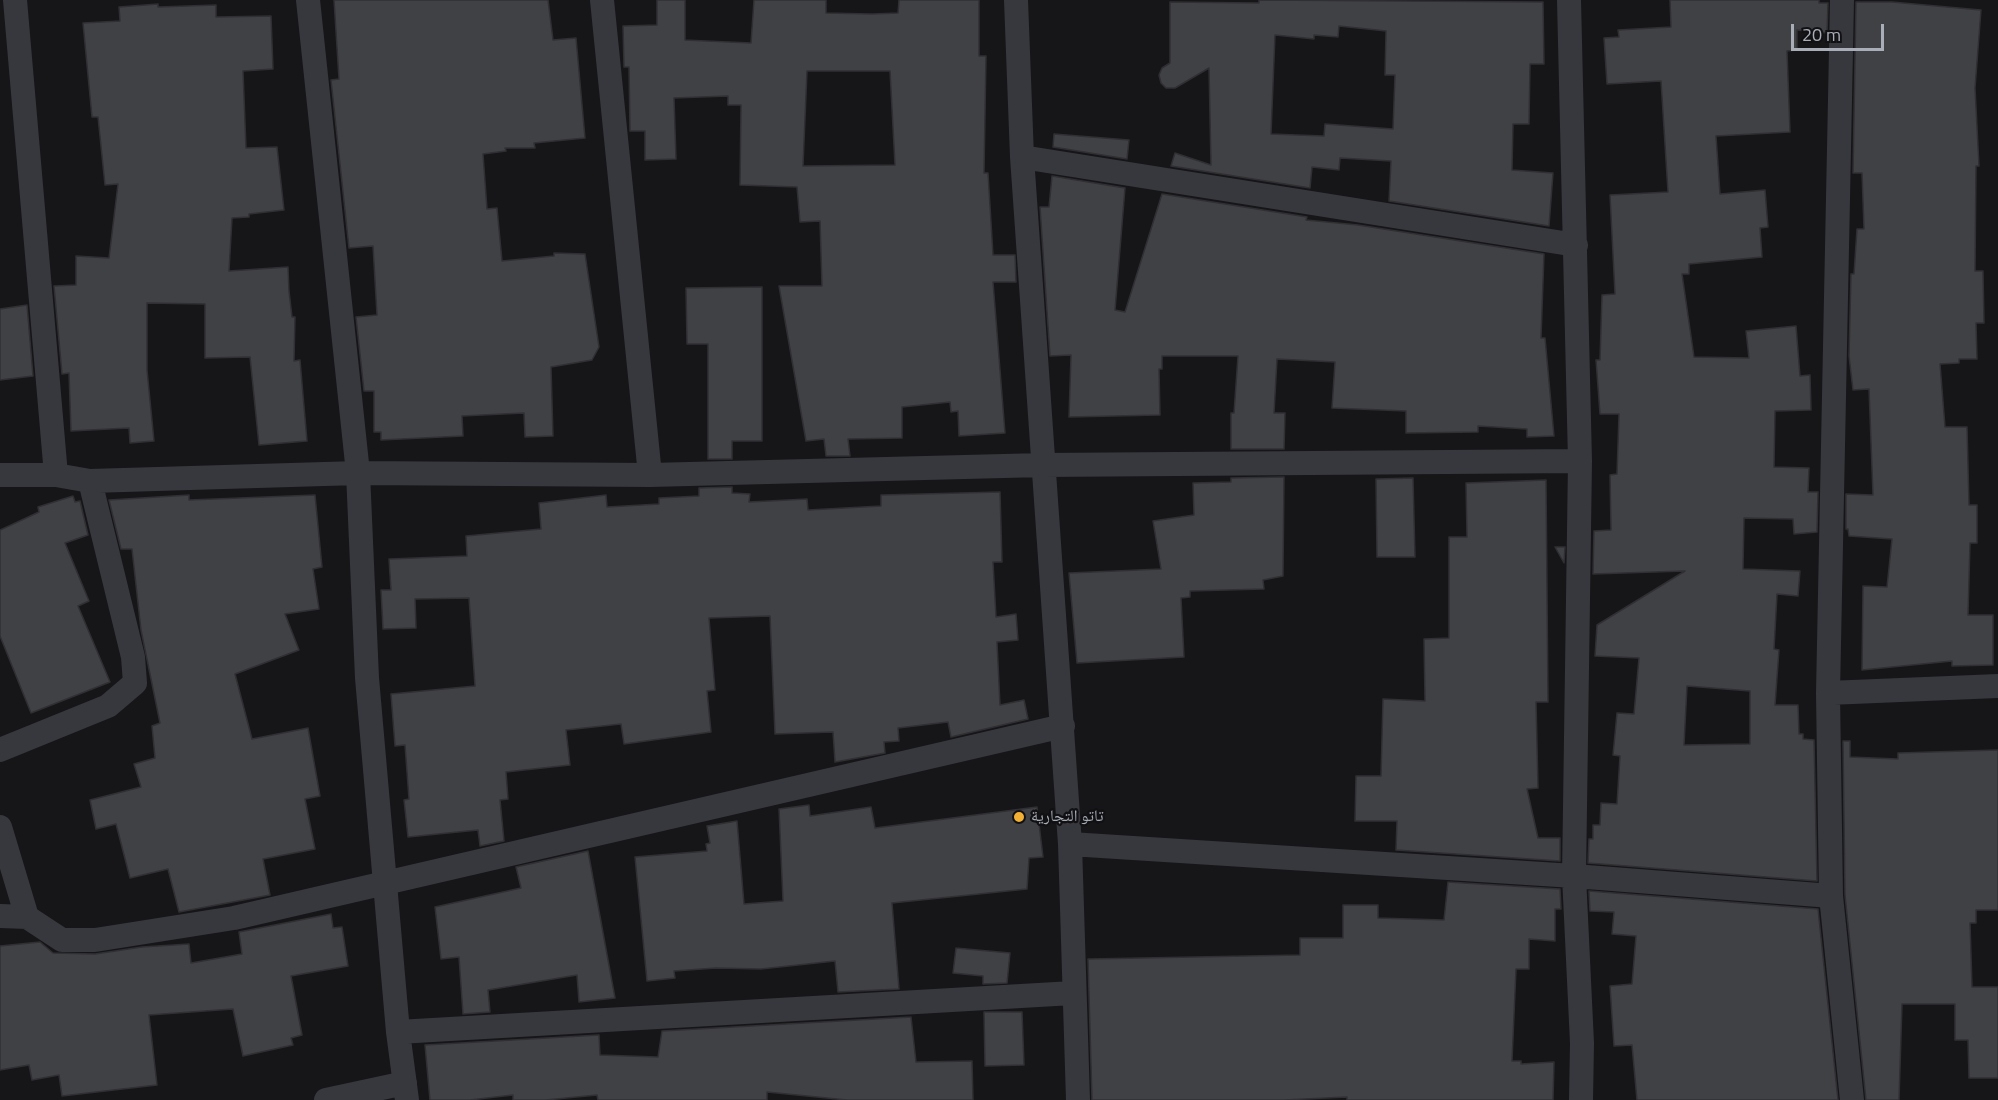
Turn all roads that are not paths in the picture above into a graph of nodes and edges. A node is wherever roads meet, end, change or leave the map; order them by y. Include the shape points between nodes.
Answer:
1 (15, 0) edge
2 (308, 0) edge
3 (602, 0) edge
4 (1016, 0) edge
5 (1569, 0) edge
6 (1842, 0) edge
7 (1022, 157) junction
8 (1576, 245) junction
9 (1580, 461) junction
10 (1043, 465) junction
11 (358, 473) junction
12 (0, 475) edge
13 (56, 475) junction
14 (650, 476) junction
15 (90, 481) junction
16 (1998, 686) edge
17 (1828, 693) junction
18 (1063, 726) junction
19 (0, 750) edge
20 (0, 827) edge
21 (1070, 844) junction
22 (1574, 876) junction
23 (385, 883) junction
24 (1831, 896) junction
25 (0, 916) edge
26 (27, 916) junction
27 (1073, 993) junction
28 (398, 1032) junction
29 (406, 1091) edge
30 (326, 1100) edge
31 (1078, 1100) edge
32 (1581, 1100) edge
33 (1852, 1100) edge

1 - 13 street
2 - 11 street
3 - 14 street
4 - 7 street
5 - 8 street
6 - 17 street
7 - 8 street
7 - 10 street
8 - 9 street
9 - 10 street
9 - 22 street
10 - 14 street
10 - 18 street
11 - 14 street
11 - 15 street
11 - 23 street via 367,678
12 - 13 street
13 - 15 street
15 - 19 street via 133,657 135,683 108,706
16 - 17 street
17 - 24 street
18 - 21 street
18 - 23 street
20 - 26 street
21 - 22 street
21 - 27 street
22 - 24 street
22 - 32 street
23 - 26 street via 234,918 95,940 62,940
23 - 28 street
24 - 33 street
25 - 26 street
27 - 28 street
27 - 31 street
28 - 29 street
29 - 30 street

